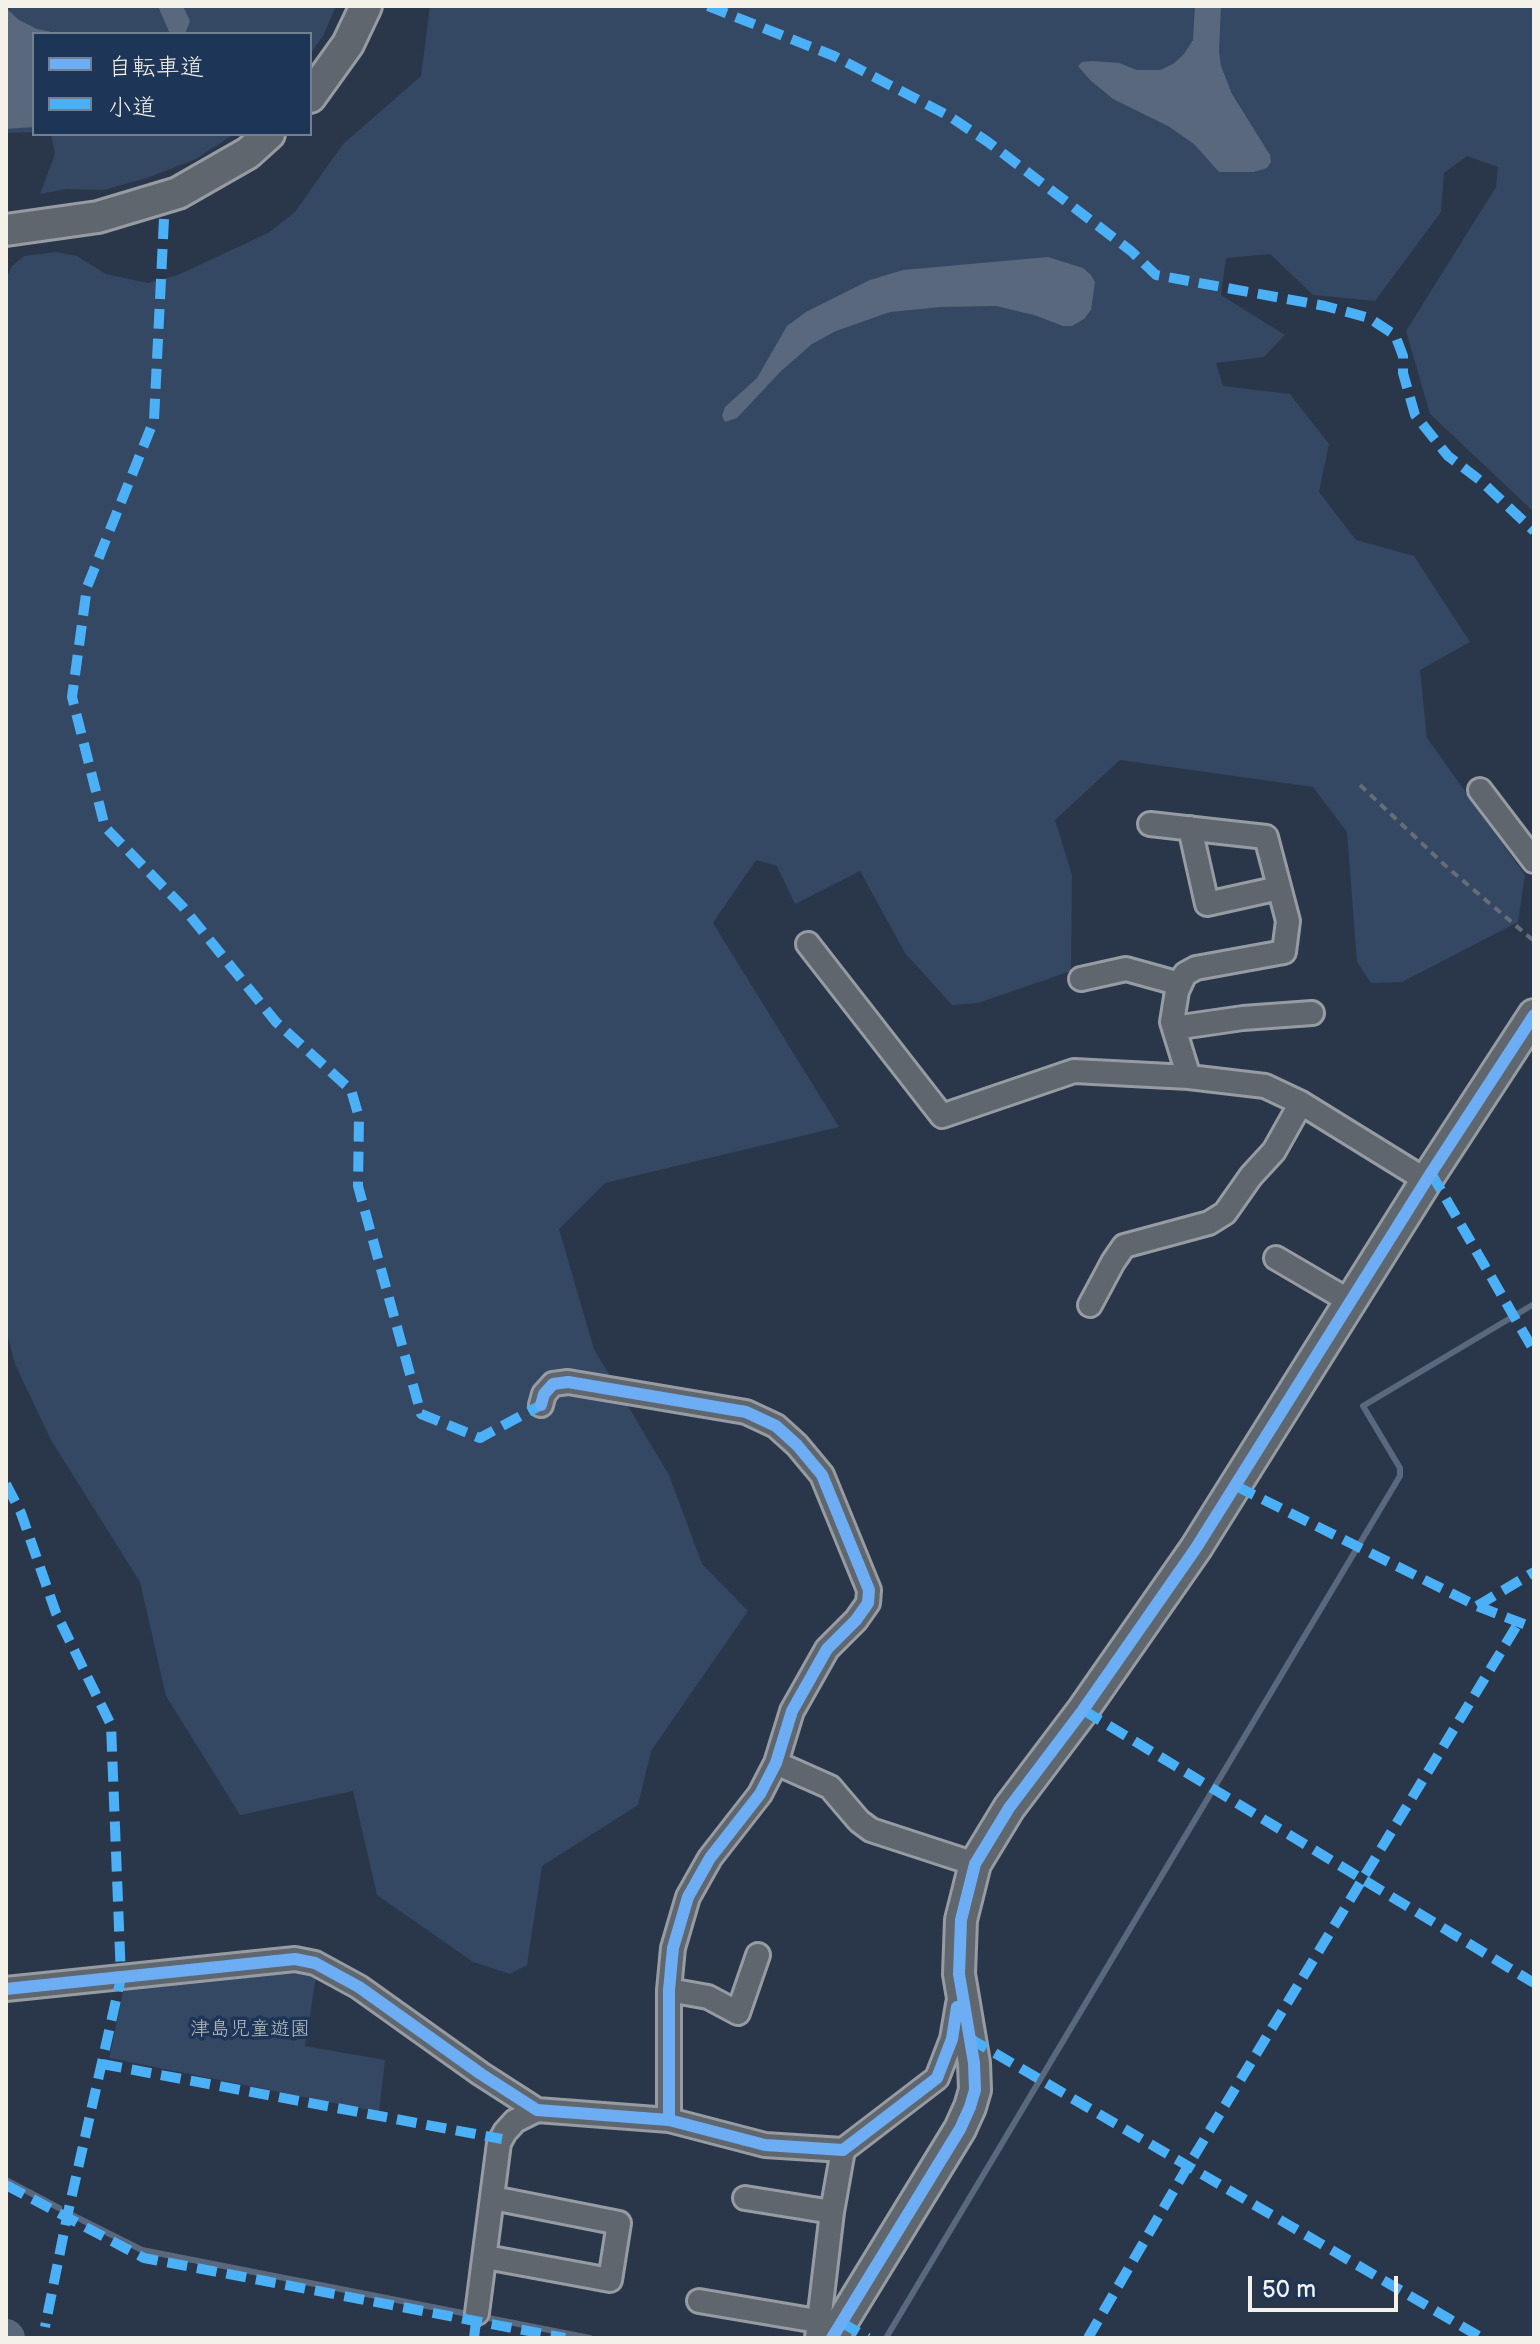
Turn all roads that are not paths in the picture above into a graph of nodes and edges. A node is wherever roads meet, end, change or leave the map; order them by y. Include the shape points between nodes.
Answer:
1 (366, 6) edge
2 (312, 94) edge
3 (267, 136) edge
4 (6, 230) edge
5 (1480, 790) dead end
6 (1150, 824) dead end
7 (1190, 828) junction
8 (1534, 861) edge
9 (1279, 888) junction
10 (808, 944) dead end
11 (1081, 979) dead end
12 (1180, 984) junction
13 (1312, 1013) dead end
14 (1534, 1015) edge
15 (1174, 1028) junction
16 (1189, 1077) junction
17 (1301, 1103) junction
18 (1427, 1181) junction
19 (1276, 1258) dead end
20 (1351, 1302) junction
21 (1090, 1305) dead end
22 (541, 1405) dead end
23 (776, 1763) junction
24 (975, 1864) junction
25 (758, 1955) dead end
26 (961, 1987) junction
27 (6, 1989) edge
28 (669, 1990) junction
29 (537, 2110) junction
30 (669, 2120) junction
31 (843, 2150) junction
32 (493, 2198) junction
33 (745, 2198) dead end
34 (832, 2212) junction
35 (486, 2257) junction
36 (699, 2301) dead end
37 (477, 2313) dead end
38 (822, 2332) edge

1 - 2 street via 348,44
3 - 4 street via 248,153 178,193 98,217
5 - 8 street
6 - 7 street
7 - 9 street via 1266,837
7 - 9 street via 1207,904
9 - 12 street via 1288,921 1284,952 1196,968
10 - 16 street via 942,1116 1074,1071
11 - 12 street via 1126,969
12 - 15 street
13 - 15 street
14 - 18 street
15 - 16 street
16 - 17 street via 1265,1086
17 - 18 street
17 - 21 street via 1274,1151 1225,1213 1209,1223 1124,1246
18 - 20 street
19 - 20 street
20 - 24 street via 1196,1548 1009,1808
22 - 23 street via 553,1384 568,1382 746,1412 776,1426 822,1475 869,1590 868,1603 827,1649 792,1711
23 - 24 street via 830,1787 871,1830
23 - 28 street via 688,1897 673,1948
24 - 26 street via 961,1920
25 - 28 street via 738,2013 708,1997
26 - 31 street via 952,2039 937,2078
26 - 38 street via 974,2063 970,2107
27 - 29 street via 295,1959 315,1963 359,1987
28 - 30 street
29 - 30 street
29 - 32 street via 515,2121 499,2143
30 - 31 street via 765,2145
31 - 34 street
32 - 35 street
32 - 35 street via 619,2223 610,2280
33 - 34 street
34 - 38 street
35 - 37 street
36 - 38 street

